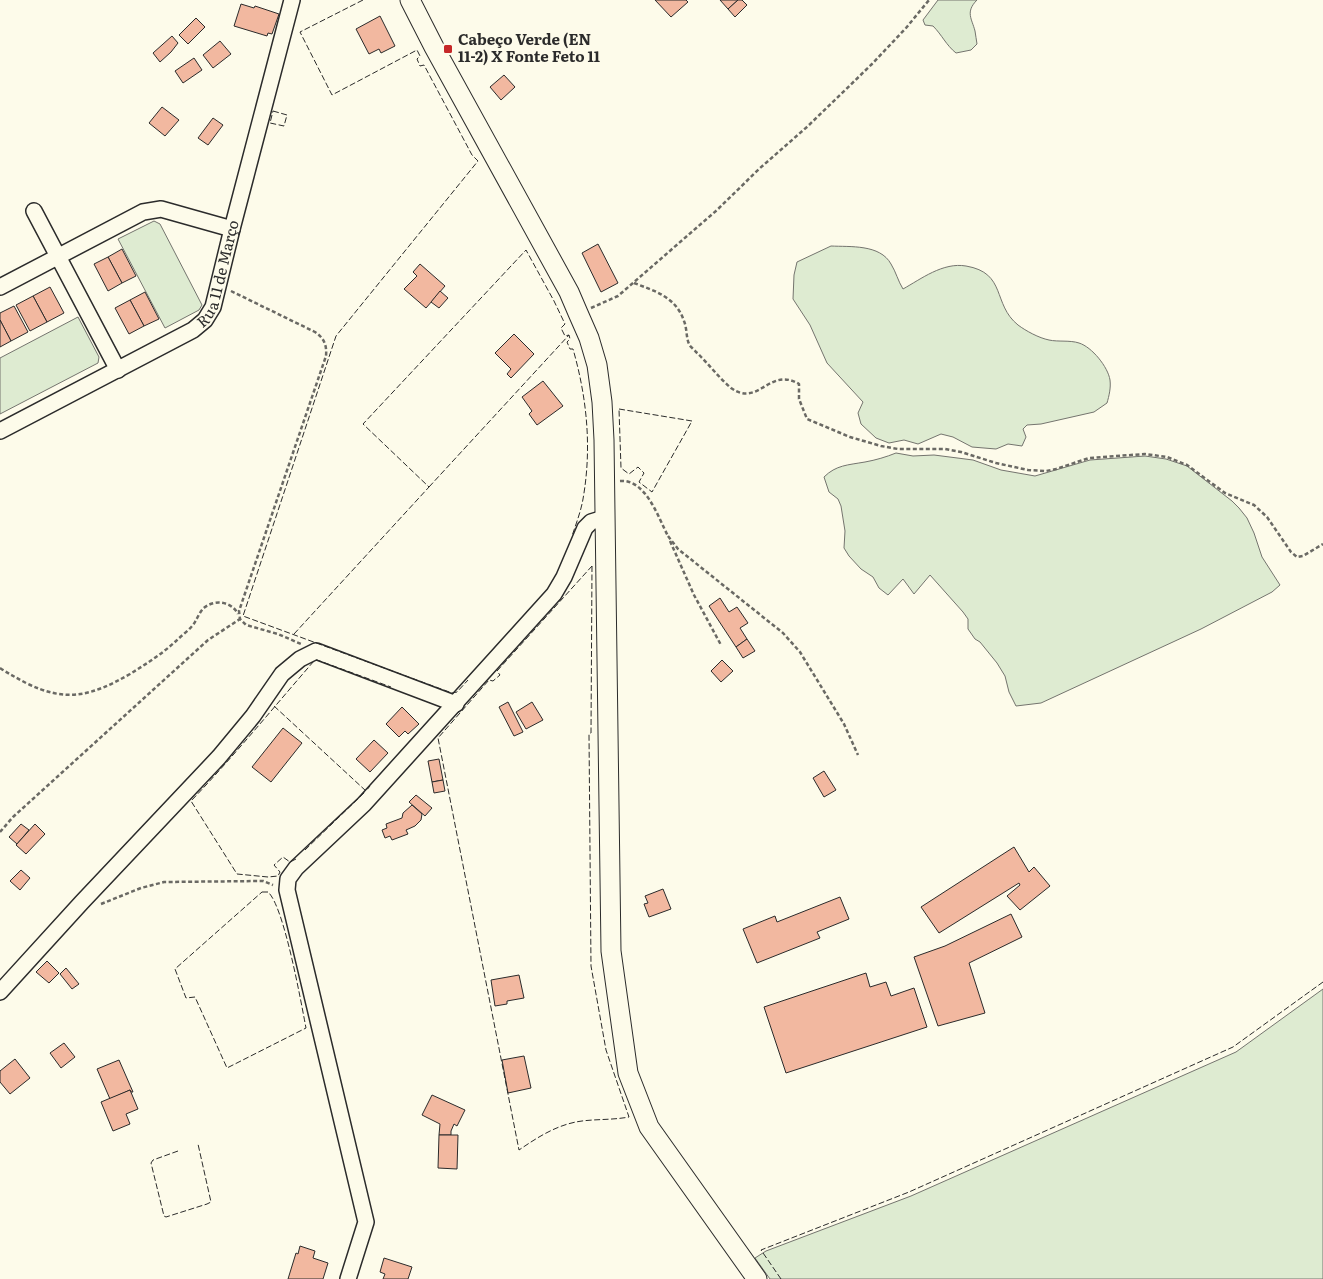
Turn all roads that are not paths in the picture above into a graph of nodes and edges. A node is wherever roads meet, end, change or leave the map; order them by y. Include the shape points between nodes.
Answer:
1 (292, 0) edge
2 (410, 0) edge
3 (34, 211) dead end
4 (232, 229) junction
5 (58, 256) junction
6 (0, 286) edge
7 (118, 370) junction
8 (0, 431) edge
9 (604, 518) junction
10 (456, 704) junction
11 (0, 992) edge
12 (348, 1279) edge
13 (757, 1279) edge

1 - 4 street, Rua 11 de Março
2 - 9 main road via 569,292 589,338 602,402
3 - 5 street
4 - 5 street via 161,209 143,212
4 - 7 street, Rua 11 de Março via 213,307 205,320 194,330
5 - 6 street
5 - 7 street
7 - 8 street, Rua 11 de Março
9 - 10 street via 591,522 585,528 554,594
9 - 13 main road via 611,952 628,1074 649,1127
10 - 11 street via 316,651 300,659 282,674 219,757
10 - 12 street via 364,804 288,879 287,890 366,1222

